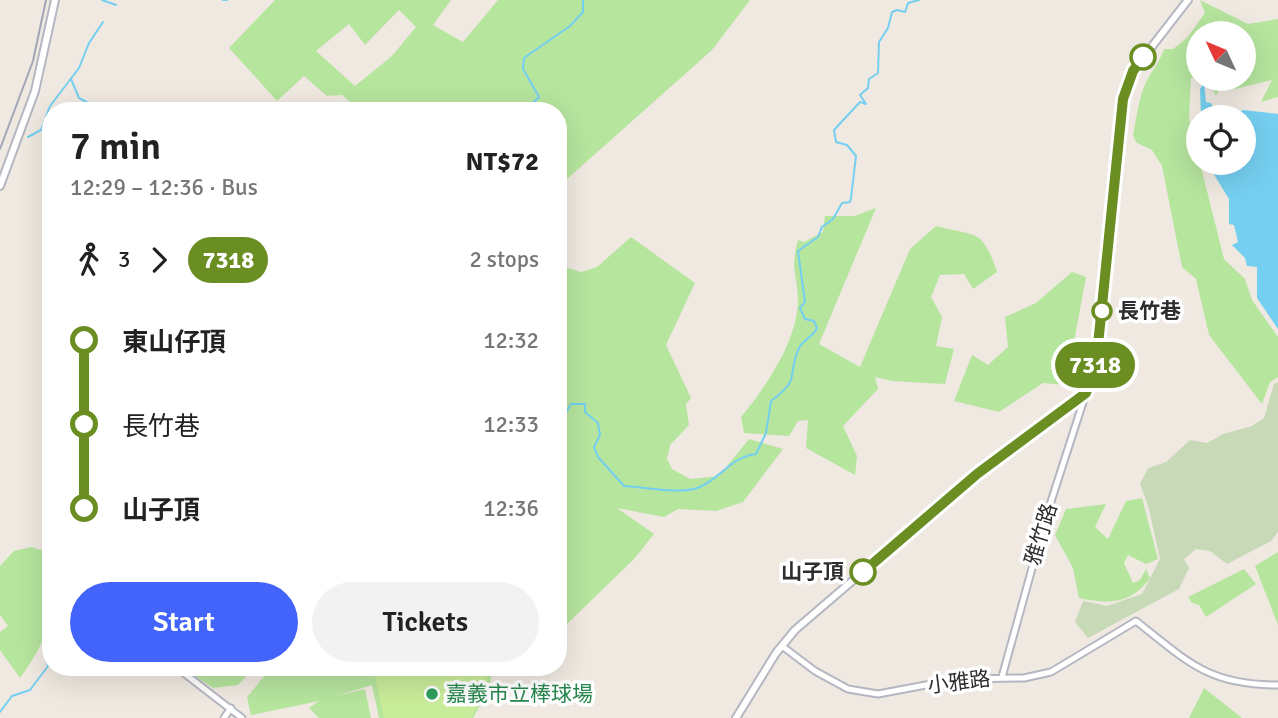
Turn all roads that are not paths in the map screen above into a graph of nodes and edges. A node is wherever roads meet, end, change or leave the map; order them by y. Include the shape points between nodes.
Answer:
1 (55, 0) edge
2 (1188, 0) edge
3 (0, 186) edge
4 (1086, 393) junction
5 (782, 646) junction
6 (188, 676) edge
7 (1002, 677) junction
8 (1278, 685) edge
9 (232, 708) junction
10 (224, 718) edge
11 (242, 718) edge
12 (736, 718) edge

1 - 3 main road via 35,92
2 - 4 main road via 1133,71 1123,99 1095,370
4 - 5 main road via 942,503 817,610
4 - 7 street, 雅竹路 via 1043,525
5 - 7 street, 小雅路 via 848,689 878,694 958,679
5 - 12 main road
6 - 9 street
7 - 8 street, 小雅路 via 1051,672 1136,621 1203,673 1230,683
9 - 10 street
9 - 11 street

